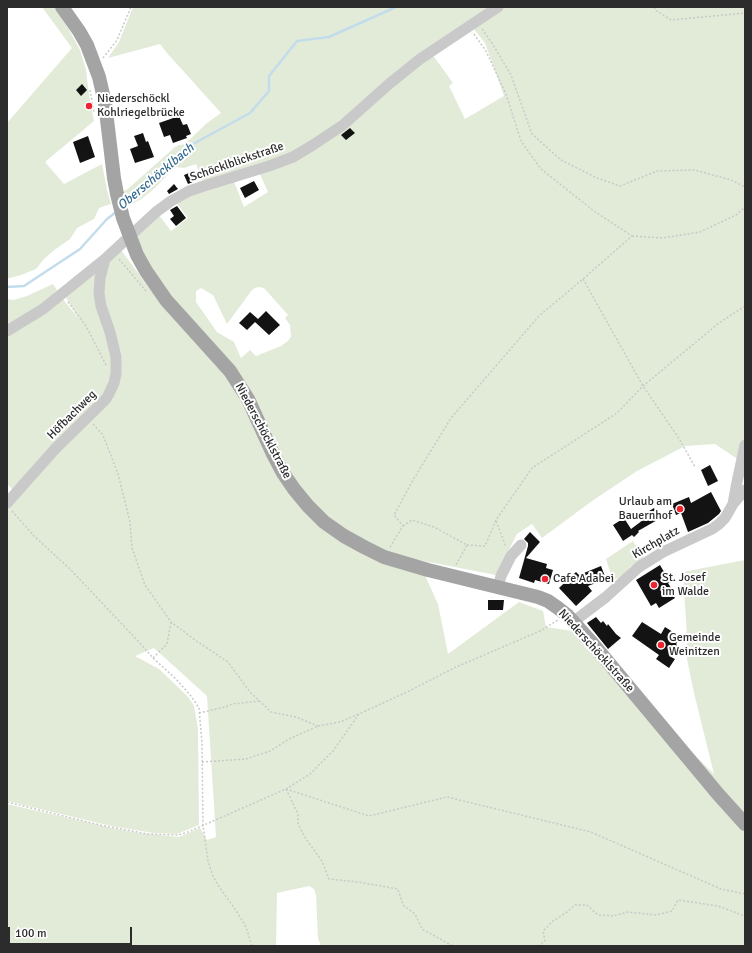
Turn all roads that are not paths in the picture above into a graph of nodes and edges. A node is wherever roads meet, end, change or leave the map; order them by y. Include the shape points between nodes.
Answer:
1 (62, 7) edge
2 (498, 7) edge
3 (130, 237) junction
4 (109, 255) junction
5 (7, 331) edge
6 (745, 445) edge
7 (741, 484) edge
8 (745, 490) edge
9 (733, 504) junction
10 (9, 506) edge
11 (521, 545) dead end
12 (498, 587) junction
13 (567, 620) junction
14 (745, 824) edge

1 - 3 main road, Niederschöcklstraße via 87,45 102,86 109,166
2 - 3 street, Schöcklblickstraße via 410,67 343,125 313,145 270,166 180,196 156,212
3 - 4 street, Schöcklblickstraße
3 - 12 main road, Niederschöcklstraße via 146,271 166,300 230,371 248,400 283,473 308,506 324,522 344,536 384,557
4 - 5 street, Schöcklblickstraße via 43,309
4 - 10 street, Höfbachweg via 100,278 99,293 116,357 114,383 107,398 55,449
6 - 7 street
7 - 9 street
8 - 9 street
9 - 13 street, Kirchplatz via 725,518 712,529 663,552 639,567 606,597
11 - 12 street via 511,556
12 - 13 main road, Niederschöcklstraße via 548,601 562,612
13 - 14 main road, Niederschöcklstraße

